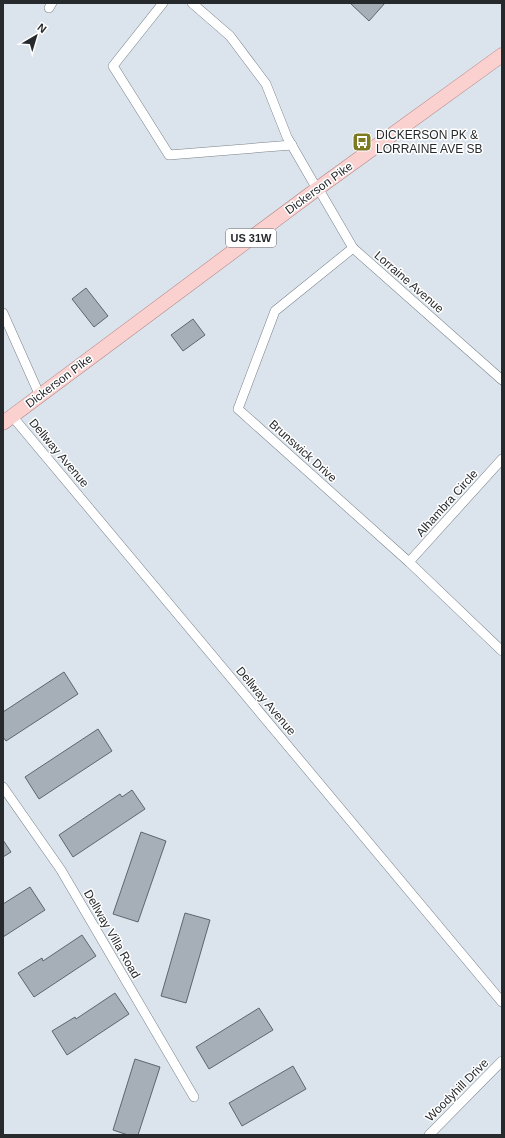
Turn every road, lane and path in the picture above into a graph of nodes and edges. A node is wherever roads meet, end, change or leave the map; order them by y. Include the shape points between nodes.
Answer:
1 (163, 3) edge
2 (192, 3) edge
3 (502, 55) edge
4 (292, 145) junction
5 (318, 188) junction
6 (353, 248) junction
7 (3, 313) edge
8 (502, 380) edge
9 (40, 396) junction
10 (8, 420) edge
11 (502, 459) edge
12 (409, 562) junction
13 (502, 651) edge
14 (3, 787) edge
15 (502, 1002) edge
16 (502, 1062) edge
17 (194, 1097) dead end
18 (429, 1135) edge

1 - 4 street via 113,66 169,154
2 - 4 street, Lorraine Avenue via 230,36 266,84
3 - 5 main road, Dickerson Pike / US 31W
4 - 5 street, Lorraine Avenue
5 - 6 street, Lorraine Avenue
5 - 9 main road, Dickerson Pike / US 31W
6 - 8 street, Lorraine Avenue
6 - 12 street, Brunswick Drive via 275,311 238,409
7 - 9 street
9 - 10 main road, Dickerson Pike / US 31W
10 - 15 street, Dellway Avenue
11 - 12 street, Alhambra Circle
12 - 13 street, Brunswick Drive
14 - 17 street, Dellway Villa Road via 61,870
16 - 18 street, Woodyhill Drive

